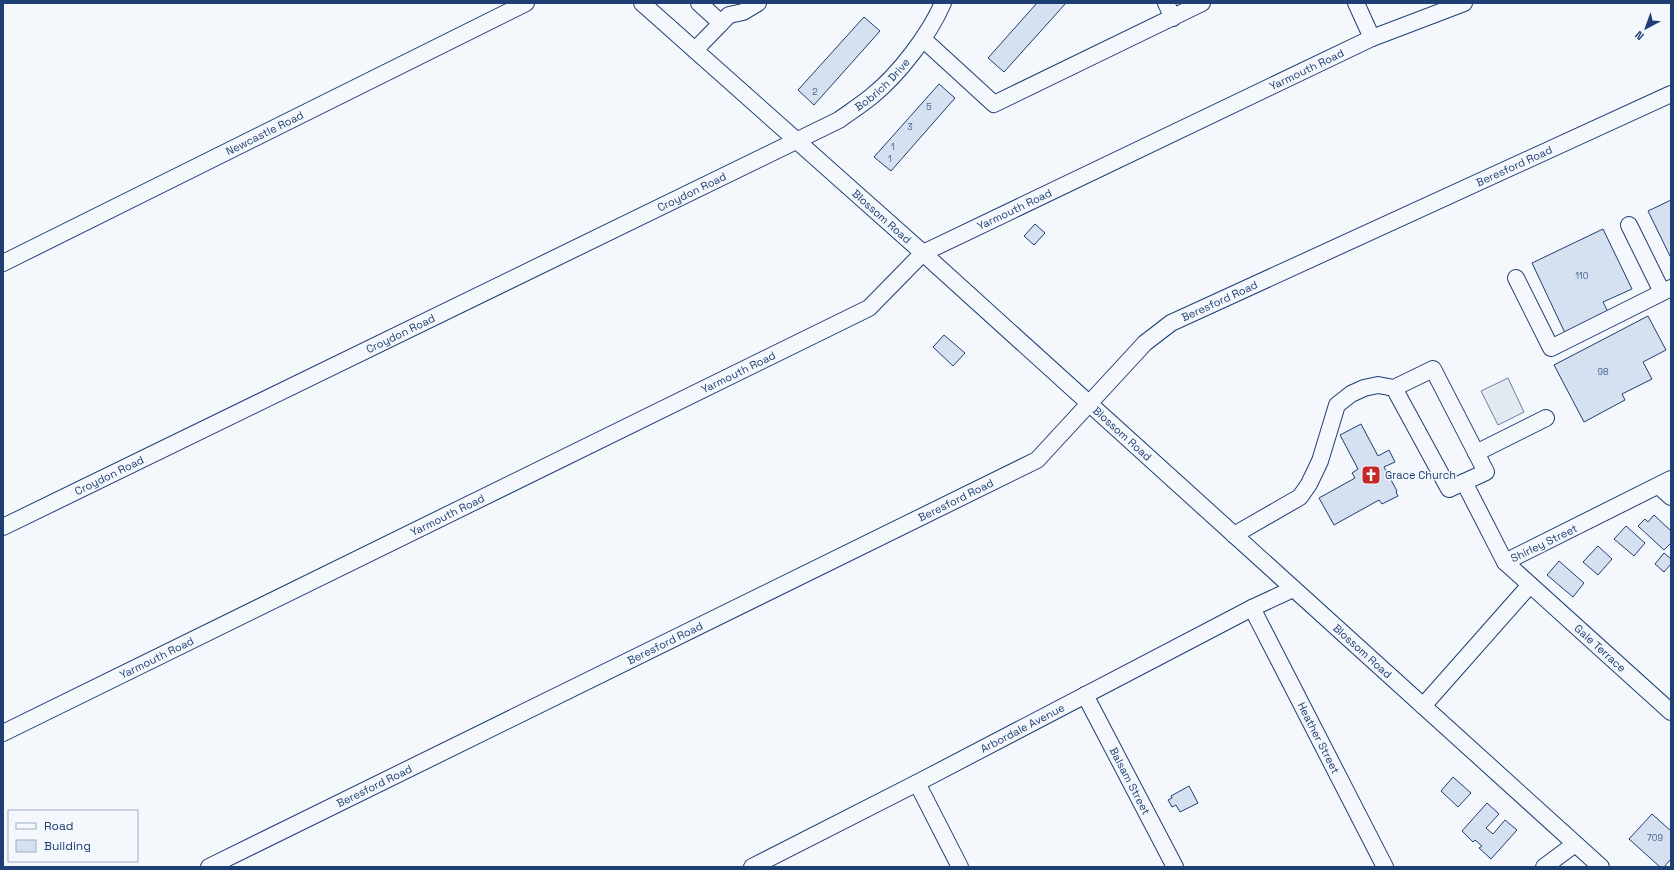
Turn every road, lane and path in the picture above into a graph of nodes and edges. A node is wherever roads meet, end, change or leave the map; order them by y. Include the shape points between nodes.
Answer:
1 (526, 3) edge
2 (642, 3) edge
3 (699, 3) edge
4 (758, 3) edge
5 (943, 3) edge
6 (1166, 3) edge
7 (1202, 3) edge
8 (1356, 3) edge
9 (1464, 3) edge
10 (728, 14) edge
11 (1173, 18) junction
12 (1372, 38) junction
13 (923, 39) junction
14 (695, 50) junction
15 (1671, 94) edge
16 (797, 141) junction
17 (1629, 225) dead end
18 (923, 253) junction
19 (3, 263) edge
20 (1516, 278) dead end
21 (1666, 290) edge
22 (1394, 388) junction
23 (1089, 404) junction
24 (1546, 418) dead end
25 (1476, 453) junction
26 (1464, 482) junction
27 (1665, 483) edge
28 (1671, 497) edge
29 (3, 527) edge
30 (1234, 535) junction
31 (1505, 562) junction
32 (1530, 585) junction
33 (1294, 589) junction
34 (1252, 608) junction
35 (1085, 694) junction
36 (1423, 706) junction
37 (1671, 712) edge
38 (3, 733) edge
39 (917, 783) junction
40 (1575, 844) junction
41 (209, 867) edge
42 (752, 867) edge
43 (960, 867) edge
44 (1175, 867) edge
45 (1385, 867) edge
46 (1544, 867) edge
47 (1601, 867) edge

1 - 19 street, Newcastle Road
2 - 14 street, Blossom Road
3 - 10 street
4 - 10 street via 743,12
5 - 13 street, Bobrich Drive
6 - 11 street
7 - 11 street
8 - 12 street
9 - 12 street, Yarmouth Road
10 - 14 street
11 - 13 street via 994,104
12 - 18 street, Yarmouth Road
13 - 16 street, Bobrich Drive via 901,67 872,96 839,120
14 - 16 street, Blossom Road
15 - 23 street, Beresford Road via 1171,323 1145,343
16 - 18 street, Blossom Road
16 - 29 street, Croydon Road
17 - 21 street
18 - 23 street, Blossom Road
18 - 38 street, Yarmouth Road via 869,308
20 - 21 street via 1551,348
22 - 25 street via 1433,369
22 - 26 street via 1449,489
22 - 30 street via 1378,384 1364,388 1337,405 1320,460 1300,497
23 - 30 street, Blossom Road
23 - 41 street, Beresford Road via 1037,460
24 - 25 street
25 - 26 street via 1486,472
26 - 31 street
27 - 28 street
27 - 31 street, Shirley Street
30 - 33 street, Blossom Road
31 - 32 street, Shirley Street
32 - 36 street
32 - 37 street, Gale Terrace
33 - 34 street, Arbordale Avenue
33 - 36 street, Blossom Road
34 - 35 street, Arbordale Avenue
34 - 45 street, Heather Street
35 - 39 street, Arbordale Avenue
35 - 44 street, Balsam Street
36 - 40 street, Blossom Road
39 - 42 street, Arbordale Avenue
39 - 43 street
40 - 46 street
40 - 47 street, Blossom Road

